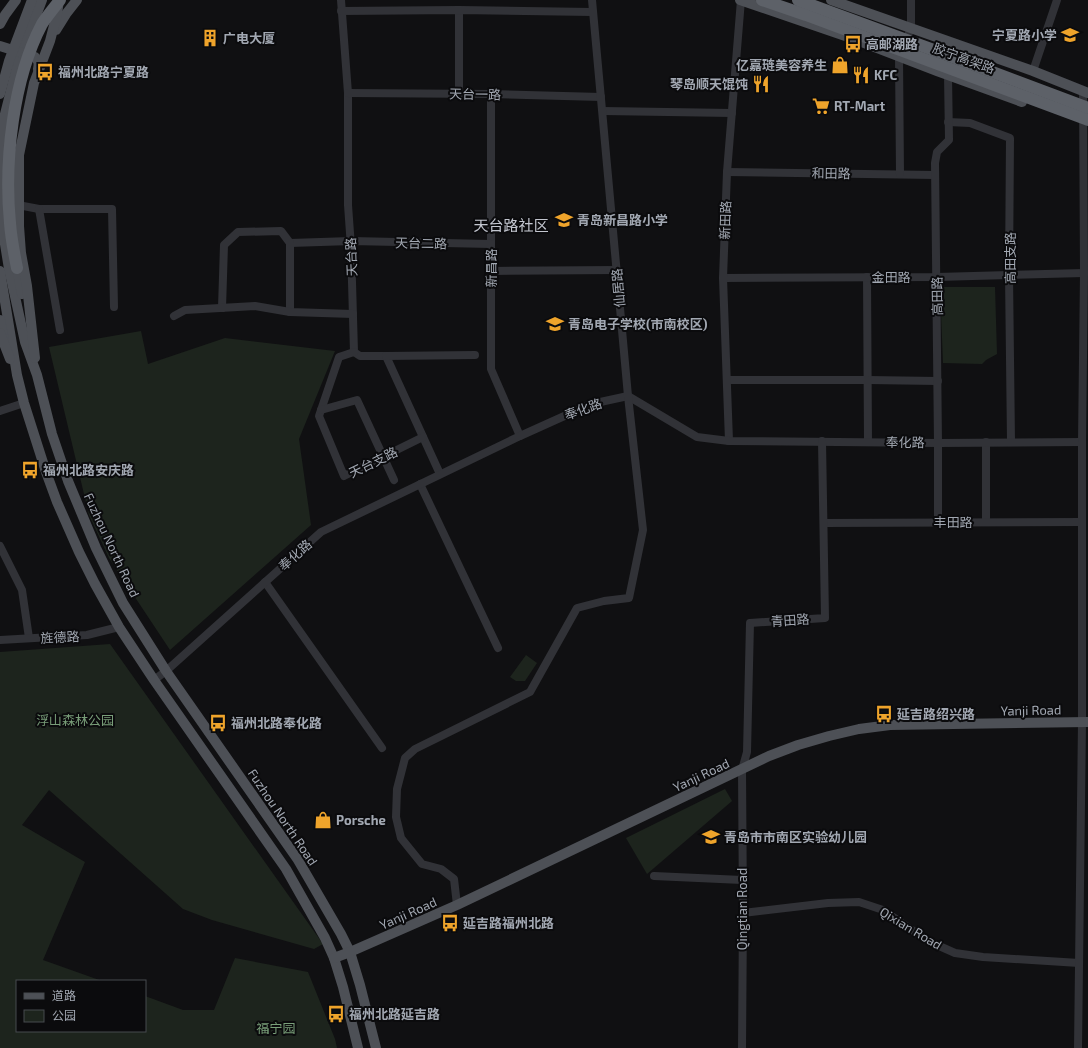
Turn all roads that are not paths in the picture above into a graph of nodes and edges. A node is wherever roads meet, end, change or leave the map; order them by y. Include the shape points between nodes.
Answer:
1 (16, 0) edge
2 (32, 0) edge
3 (42, 0) edge
4 (60, 0) edge
5 (78, 0) edge
6 (341, 0) edge
7 (592, 0) edge
8 (741, 0) edge
9 (762, 0) edge
10 (798, 0) edge
11 (831, 0) edge
12 (911, 0) edge
13 (1057, 0) edge
14 (459, 10) junction
15 (341, 11) junction
16 (592, 12) junction
17 (0, 24) edge
18 (911, 28) junction
19 (50, 41) junction
20 (0, 46) edge
21 (899, 57) junction
22 (13, 62) junction
23 (1033, 71) junction
24 (37, 75) junction
25 (948, 75) junction
26 (1085, 92) edge
27 (348, 93) junction
28 (0, 94) edge
29 (459, 94) junction
30 (491, 94) junction
31 (601, 97) junction
32 (1088, 108) edge
33 (603, 111) junction
34 (732, 113) junction
35 (948, 122) junction
36 (1086, 123) edge
37 (727, 172) junction
38 (900, 174) junction
39 (935, 175) junction
40 (18, 205) junction
41 (39, 210) junction
42 (351, 241) junction
43 (290, 243) junction
44 (491, 244) junction
45 (17, 268) joint
46 (617, 270) junction
47 (0, 271) edge
48 (491, 271) junction
49 (1084, 273) junction
50 (1009, 275) junction
51 (867, 277) junction
52 (936, 277) junction
53 (723, 278) junction
54 (114, 306) dead end
55 (222, 308) junction
56 (290, 312) junction
57 (353, 314) junction
58 (174, 316) dead end
59 (0, 320) edge
60 (60, 330) dead end
61 (0, 333) edge
62 (33, 344) junction
63 (5, 346) junction
64 (354, 352) junction
65 (475, 355) dead end
66 (386, 356) junction
67 (17, 375) junction
68 (37, 375) junction
69 (727, 380) junction
70 (868, 380) junction
71 (938, 381) junction
72 (628, 396) junction
73 (24, 403) junction
74 (321, 410) junction
75 (0, 411) edge
76 (1085, 429) edge
77 (520, 436) junction
78 (423, 438) junction
79 (729, 441) junction
80 (822, 441) junction
81 (868, 442) junction
82 (986, 442) junction
83 (1011, 442) junction
84 (1082, 442) junction
85 (938, 443) junction
86 (383, 457) junction
87 (440, 474) junction
88 (394, 480) dead end
89 (420, 484) junction
90 (938, 522) junction
91 (986, 522) junction
92 (1082, 522) junction
93 (824, 523) junction
94 (0, 546) edge
95 (265, 582) junction
96 (1085, 610) edge
97 (119, 627) junction
98 (29, 638) junction
99 (0, 640) edge
100 (498, 648) dead end
101 (166, 671) junction
102 (154, 680) junction
103 (1085, 722) edge
104 (382, 748) dead end
105 (742, 770) junction
106 (654, 876) dead end
107 (742, 880) junction
108 (457, 905) junction
109 (742, 913) junction
110 (350, 952) junction
111 (334, 958) junction
112 (1079, 963) junction
113 (358, 1048) edge
114 (376, 1048) edge
115 (742, 1048) edge
116 (1078, 1048) edge

1 - 17 main road
2 - 22 main road, Fuzhou North Road
3 - 22 main road, Fuzhou North Road
4 - 19 main road
4 - 45 highway via 43,23 34,43 14,111 10,140 9,185 10,222
5 - 19 main road via 66,14
6 - 15 street, 天台路
7 - 16 street, 仙居路
8 - 21 main road
8 - 34 street, 新田路
9 - 36 highway, 胶宁高架路
10 - 32 highway, 胶宁高架路
11 - 18 main road
12 - 18 street
13 - 23 street
14 - 15 street
14 - 16 street
14 - 29 street
15 - 27 street, 天台路
16 - 31 street, 仙居路
18 - 21 street
18 - 23 main road
19 - 24 main road
20 - 24 main road via 35,57 39,64
21 - 25 main road
21 - 38 street
22 - 28 main road, Fuzhou North Road
22 - 68 main road, Fuzhou North Road via 2,132 1,209 14,294 25,342
23 - 26 main road
24 - 40 main road via 19,155
25 - 35 street, 高田路
25 - 36 main road
26 - 36 street
27 - 29 street, 天台一路
27 - 42 street, 天台路 via 348,205
29 - 30 street, 天台一路
30 - 31 street, 天台一路
30 - 44 street, 新昌路
31 - 33 street, 仙居路
33 - 34 street
33 - 46 street, 仙居路
34 - 37 street, 新田路
35 - 39 street, 高田路 via 949,140 937,152
35 - 50 street, 高田支路 via 970,123 1010,138
36 - 49 street
37 - 38 street, 和田路
37 - 53 street, 新田路
38 - 39 street, 和田路
39 - 52 street, 高田路
40 - 41 street
40 - 62 main road via 21,253
41 - 54 street via 112,209
41 - 60 street
42 - 43 street, 天台二路
42 - 44 street, 天台二路
42 - 57 street, 天台路
43 - 55 street via 281,232 238,232 224,245
43 - 56 street
44 - 48 street, 新昌路
45 - 62 main road
46 - 48 street
46 - 72 street, 仙居路
47 - 67 main road, Fuzhou North Road
48 - 77 street, 新昌路 via 491,369
49 - 50 street, 金田路
49 - 76 street
50 - 52 street, 金田路
50 - 83 street, 高田支路
51 - 52 street, 金田路
51 - 53 street, 金田路
51 - 70 street
52 - 71 street, 高田路
53 - 69 street, 新田路
55 - 56 street via 255,306
55 - 58 street via 185,310
56 - 57 street
57 - 64 street, 天台路
59 - 63 main road
61 - 63 main road
62 - 68 main road
63 - 67 main road
64 - 66 street via 360,356
64 - 74 street, 天台支路 via 339,357
65 - 66 street
66 - 78 street
67 - 73 main road, Fuzhou North Road
68 - 101 main road, Fuzhou North Road via 52,434 68,481 96,548 123,603
69 - 70 street
69 - 79 street, 新田路
70 - 71 street
70 - 81 street
71 - 85 street, 高田路
72 - 77 street, 奉化路 via 591,404
72 - 79 street, 奉化路 via 697,437
72 - 108 street, 仙居路 via 643,530 629,598 577,608 530,692 415,749 405,758 397,789 396,817 401,838 422,864 442,869 454,879
73 - 75 street
73 - 97 main road, Fuzhou North Road via 57,502 82,558
74 - 86 street via 357,400
74 - 86 street, 天台支路 via 319,416 344,476
76 - 84 street
77 - 87 street, 奉化路
78 - 86 street, 天台支路
78 - 87 street
79 - 80 street, 奉化路
80 - 81 street, 奉化路
80 - 93 street, 青田路
81 - 85 street, 奉化路
82 - 83 street, 奉化路
82 - 85 street, 奉化路
82 - 91 street
83 - 84 street, 奉化路
84 - 92 street
85 - 90 street, 高田路
86 - 88 street
87 - 89 street, 奉化路
89 - 95 street, 奉化路 via 321,532
89 - 100 street
90 - 91 street, 丰田路
90 - 93 street, 丰田路
91 - 92 street, 丰田路
92 - 96 street
93 - 105 street, 青田路 via 825,618 750,623 747,752
94 - 98 street via 22,590
95 - 101 street, 奉化路
95 - 104 street
96 - 103 street
97 - 98 street, 旌德路 via 87,635
97 - 102 main road, Fuzhou North Road
98 - 99 street, 旌德路
101 - 102 street, 奉化路
101 - 110 main road, Fuzhou North Road via 298,860
102 - 111 main road, Fuzhou North Road via 286,869
103 - 105 main road, Yanji Road via 890,725 859,729 798,745
103 - 112 street
105 - 107 street, Qingtian Road
105 - 108 main road, Yanji Road
106 - 107 street
107 - 109 street, Qingtian Road
108 - 110 main road, Yanji Road
109 - 112 street, Qixian Road via 859,902 883,910 928,941 955,953
109 - 115 street, Qingtian Road
110 - 111 main road, Yanji Road
110 - 114 main road, Fuzhou North Road
111 - 113 main road, Fuzhou North Road
112 - 116 street

